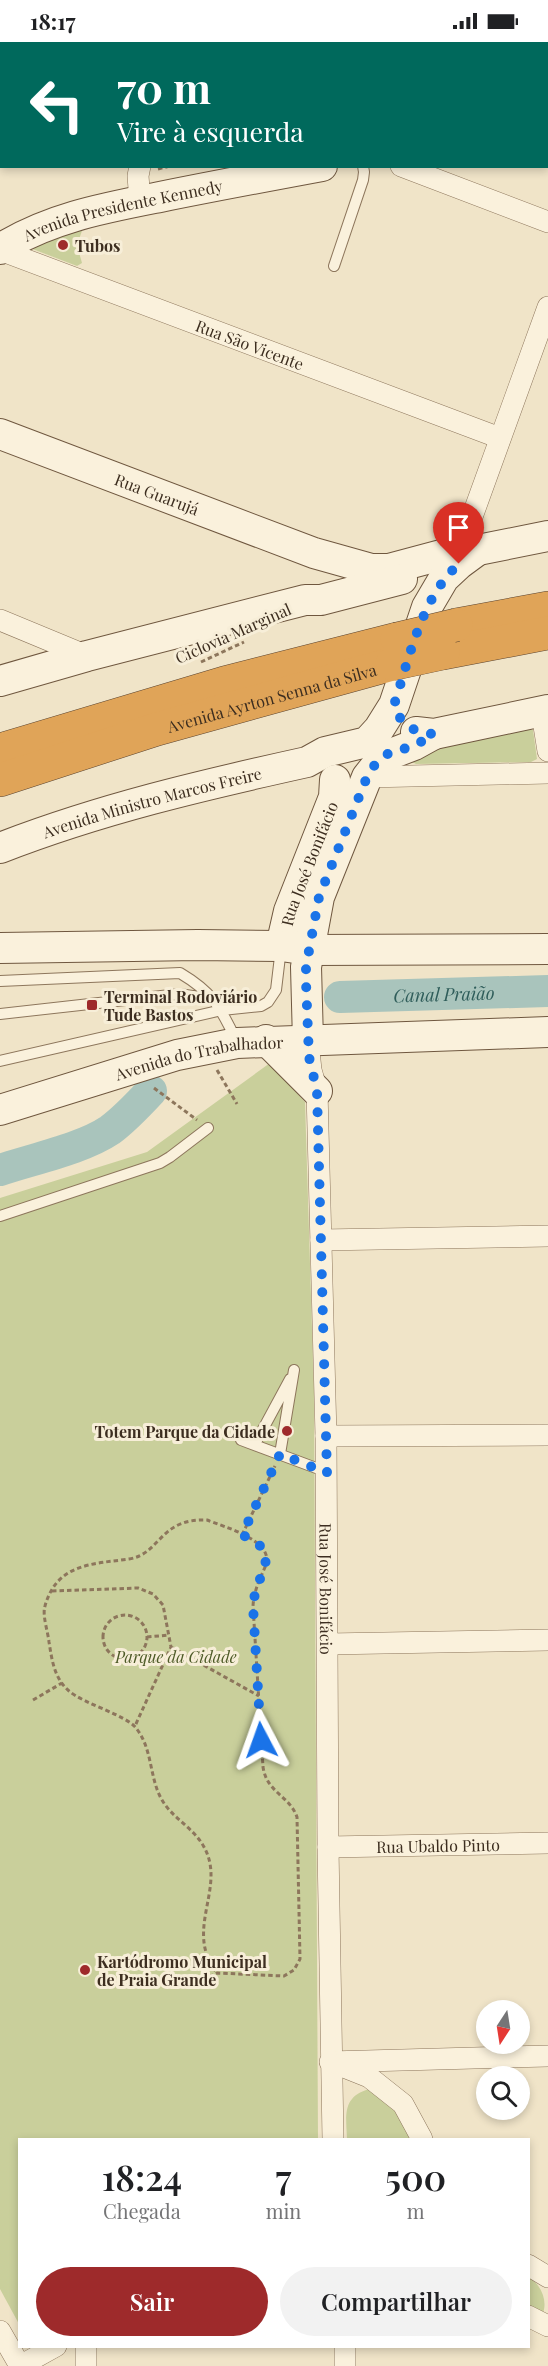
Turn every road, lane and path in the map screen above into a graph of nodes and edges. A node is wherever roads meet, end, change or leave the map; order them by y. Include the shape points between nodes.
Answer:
1 (206, 168) edge
2 (302, 168) edge
3 (363, 168) edge
4 (406, 168) edge
5 (140, 184) edge
6 (548, 222) edge
7 (0, 235) edge
8 (0, 249) edge
9 (334, 267) dead end
10 (548, 307) edge
11 (0, 434) edge
12 (500, 438) junction
13 (548, 536) edge
14 (469, 550) junction
15 (314, 553) junction
16 (305, 600) junction
17 (427, 607) junction
18 (548, 608) edge
19 (0, 620) edge
20 (548, 633) edge
21 (251, 638) dead end
22 (450, 639) junction
23 (394, 652) junction
24 (87, 656) junction
25 (199, 663) dead end
26 (0, 681) edge
27 (394, 705) junction
28 (547, 710) edge
29 (434, 734) junction
30 (0, 750) edge
31 (548, 751) edge
32 (307, 762) junction
33 (548, 773) edge
34 (0, 780) edge
35 (335, 780) junction
36 (363, 788) junction
37 (0, 848) edge
38 (0, 948) edge
39 (295, 948) junction
40 (548, 949) edge
41 (0, 981) edge
42 (213, 999) junction
43 (222, 1010) junction
44 (0, 1014) edge
45 (548, 1032) edge
46 (342, 1040) junction
47 (308, 1041) junction
48 (251, 1042) junction
49 (205, 1048) junction
50 (0, 1061) edge
51 (153, 1086) dead end
52 (317, 1091) junction
53 (237, 1104) dead end
54 (0, 1110) edge
55 (208, 1128) joint
56 (0, 1216) edge
57 (548, 1236) edge
58 (321, 1240) junction
59 (548, 1435) edge
60 (326, 1436) junction
61 (241, 1440) dead end
62 (255, 1444) junction
63 (280, 1454) junction
64 (327, 1473) junction
65 (242, 1535) junction
66 (52, 1591) junction
67 (170, 1635) junction
68 (147, 1637) junction
69 (548, 1640) edge
70 (328, 1644) junction
71 (171, 1647) junction
72 (62, 1683) junction
73 (259, 1696) junction
74 (33, 1700) dead end
75 (135, 1726) junction
76 (548, 1843) edge
77 (328, 1847) junction
78 (217, 1973) junction
79 (188, 1983) dead end
80 (548, 2056) edge
81 (330, 2062) junction
82 (368, 2069) junction
83 (333, 2138) edge
84 (421, 2138) edge
85 (548, 2259) edge
86 (530, 2260) edge
87 (530, 2266) edge
88 (548, 2277) edge
89 (530, 2317) edge
90 (548, 2326) edge
91 (0, 2331) edge
92 (52, 2348) edge
93 (86, 2348) edge
94 (345, 2348) edge
95 (20, 2366) edge
96 (86, 2366) edge
97 (345, 2366) edge

1 - 5 main road, Avenida Presidente Kennedy
2 - 5 main road, Avenida Presidente Kennedy
3 - 9 lane via 363,180
4 - 6 street
5 - 7 main road, Avenida Presidente Kennedy via 49,213
5 - 8 main road, Avenida Presidente Kennedy
8 - 12 street, Rua São Vicente
10 - 12 street
11 - 15 main road, Rua Guarujá
12 - 14 street
13 - 14 main road, Rua Guarujá
14 - 15 main road, Rua Guarujá via 377,570
14 - 17 main road, Avenida Ministro Marcos Freire via 444,578
15 - 16 main road via 318,579
16 - 17 main road via 321,600 410,579 419,585
16 - 24 main road
17 - 27 main road, Avenida Ministro Marcos Freire
18 - 22 highway, Avenida Ayrton Senna da Silva
19 - 24 street
20 - 22 highway, Avenida Ayrton Senna da Silva
21 - 25 path, Ciclovia Marginal
22 - 23 highway, Avenida Ayrton Senna da Silva, bridge
23 - 30 highway, Avenida Ayrton Senna da Silva via 224,683
23 - 34 highway, Avenida Ayrton Senna da Silva
24 - 26 main road
27 - 29 main road via 410,729
27 - 32 main road, Avenida Ministro Marcos Freire via 366,742 326,752
28 - 29 main road
28 - 31 street via 544,726
29 - 36 main road, Rua José Bonifácio via 414,746 383,756
32 - 35 main road via 330,770
32 - 37 main road, Avenida Ministro Marcos Freire via 163,795 78,819
33 - 36 street
35 - 36 main road
35 - 39 main road, Rua José Bonifácio via 334,797 289,911
36 - 39 main road, Rua José Bonifácio
38 - 39 main road
39 - 40 main road
39 - 43 lane via 268,1002 254,1008
39 - 47 main road via 306,982
41 - 42 lane via 180,973 201,985
42 - 43 lane
42 - 44 lane via 179,994
43 - 48 lane
43 - 50 lane
45 - 46 main road, Avenida do Trabalhador
46 - 47 main road, Avenida do Trabalhador
46 - 52 main road via 327,1056
47 - 48 main road, Avenida do Trabalhador
47 - 52 street, Rua José Bonifácio
48 - 49 main road, Avenida do Trabalhador
48 - 52 main road
49 - 53 path
49 - 54 main road, Avenida do Trabalhador
51 - 55 path
52 - 58 street, Rua José Bonifácio
55 - 56 lane via 160,1162
57 - 58 street
58 - 60 street, Rua José Bonifácio
59 - 60 street
60 - 64 street, Rua José Bonifácio
61 - 62 lane
62 - 63 lane
62 - 63 lane via 294,1370
63 - 64 lane
63 - 65 path
64 - 70 street, Rua José Bonifácio
65 - 66 path via 207,1520 181,1523 139,1556 77,1567
65 - 73 path via 258,1542 266,1555 253,1606
66 - 67 path via 148,1591 163,1605
66 - 72 path via 44,1608 52,1661
67 - 68 path
67 - 71 path
68 - 68 path via 137,1618 122,1615 108,1621 102,1636 107,1651 121,1659 143,1651
69 - 70 street
70 - 77 street, Rua José Bonifácio
71 - 73 path
71 - 75 path
72 - 74 path
72 - 75 path via 73,1695
73 - 78 path via 264,1774 274,1791 292,1806 298,1822 300,1959 294,1970 284,1976
75 - 78 path via 162,1800 206,1850 211,1877 202,1940
76 - 77 street, Rua Ubaldo Pinto
77 - 81 street, Rua José Bonifácio
78 - 79 path
80 - 82 street
81 - 82 street
81 - 83 street, Rua José Bonifácio
82 - 84 street via 403,2104
85 - 86 street
87 - 88 street
89 - 90 street
91 - 95 street
92 - 95 street
93 - 96 street
94 - 97 street

